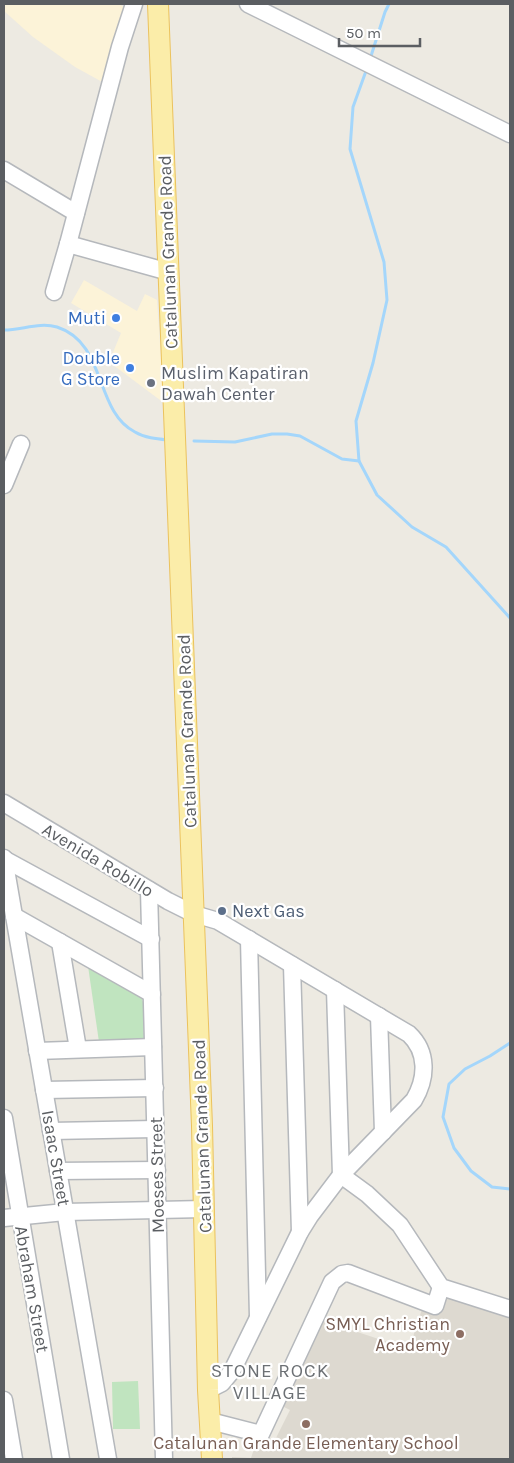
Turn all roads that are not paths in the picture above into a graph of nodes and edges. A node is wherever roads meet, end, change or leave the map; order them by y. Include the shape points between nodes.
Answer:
1 (134, 4) edge
2 (158, 4) edge
3 (248, 4) edge
4 (510, 134) edge
5 (4, 170) edge
6 (76, 213) junction
7 (68, 244) junction
8 (169, 272) junction
9 (54, 292) dead end
10 (21, 444) dead end
11 (4, 485) edge
12 (4, 803) edge
13 (4, 858) edge
14 (150, 890) junction
15 (194, 914) junction
16 (14, 916) junction
17 (151, 939) junction
18 (250, 939) junction
19 (60, 942) junction
20 (292, 965) junction
21 (335, 990) junction
22 (152, 994) junction
23 (379, 1016) junction
24 (153, 1047) junction
25 (78, 1049) junction
26 (37, 1051) junction
27 (154, 1088) junction
28 (44, 1090) junction
29 (4, 1118) edge
30 (155, 1128) junction
31 (51, 1131) junction
32 (383, 1132) junction
33 (58, 1170) junction
34 (156, 1170) junction
35 (341, 1175) junction
36 (204, 1209) junction
37 (157, 1210) junction
38 (65, 1212) junction
39 (20, 1216) junction
40 (4, 1218) edge
41 (300, 1232) junction
42 (440, 1287) junction
43 (510, 1310) edge
44 (258, 1320) junction
45 (208, 1390) junction
46 (4, 1400) edge
47 (210, 1421) junction
48 (6, 1426) edge
49 (14, 1459) edge
50 (61, 1459) edge
51 (108, 1459) edge
52 (164, 1459) edge
53 (212, 1459) edge

1 - 6 street
2 - 8 main road, Catalunan Grande Road
3 - 4 street
5 - 6 street
6 - 7 street
7 - 8 street
7 - 9 street
8 - 15 main road, Catalunan Grande Road
10 - 11 street
12 - 14 street, Avenida Robillo
13 - 16 street, Isaac Street
13 - 17 street
14 - 15 street, Avenida Robillo
14 - 17 street, Moeses Street
15 - 18 street, Avenida Robillo via 218,921
15 - 36 main road, Catalunan Grande Road
16 - 19 street
16 - 26 street, Isaac Street
17 - 22 street, Moeses Street
18 - 20 street, Avenida Robillo
18 - 44 street
19 - 22 street
19 - 25 street
20 - 21 street, Avenida Robillo
20 - 41 street
21 - 23 street, Avenida Robillo
21 - 35 street
22 - 24 street, Moeses Street
23 - 32 street
23 - 32 street, Avenida Robillo via 416,1041 424,1068 420,1091
24 - 25 street
24 - 27 street, Moeses Street
25 - 26 street
26 - 28 street, Isaac Street
27 - 28 street
27 - 30 street, Moeses Street
28 - 31 street, Isaac Street
29 - 39 street, Abraham Street
30 - 31 street
30 - 34 street, Moeses Street
31 - 33 street, Isaac Street
32 - 35 street, Avenida Robillo
33 - 34 street
33 - 38 street, Isaac Street
34 - 37 street, Moeses Street
35 - 41 street, Avenida Robillo
35 - 42 street via 383,1207 400,1225
36 - 37 street
36 - 45 main road, Catalunan Grande Road
37 - 38 street
37 - 52 street, Moeses Street
38 - 39 street
38 - 51 street, Isaac Street
39 - 40 street
39 - 50 street, Abraham Street
41 - 44 street, Avenida Robillo
42 - 43 street
42 - 47 street via 435,1306 348,1273 336,1276 261,1434
44 - 45 street, Avenida Robillo via 226,1379
45 - 47 main road, Catalunan Grande Road
46 - 48 street
47 - 53 main road, Catalunan Grande Road
48 - 49 street

